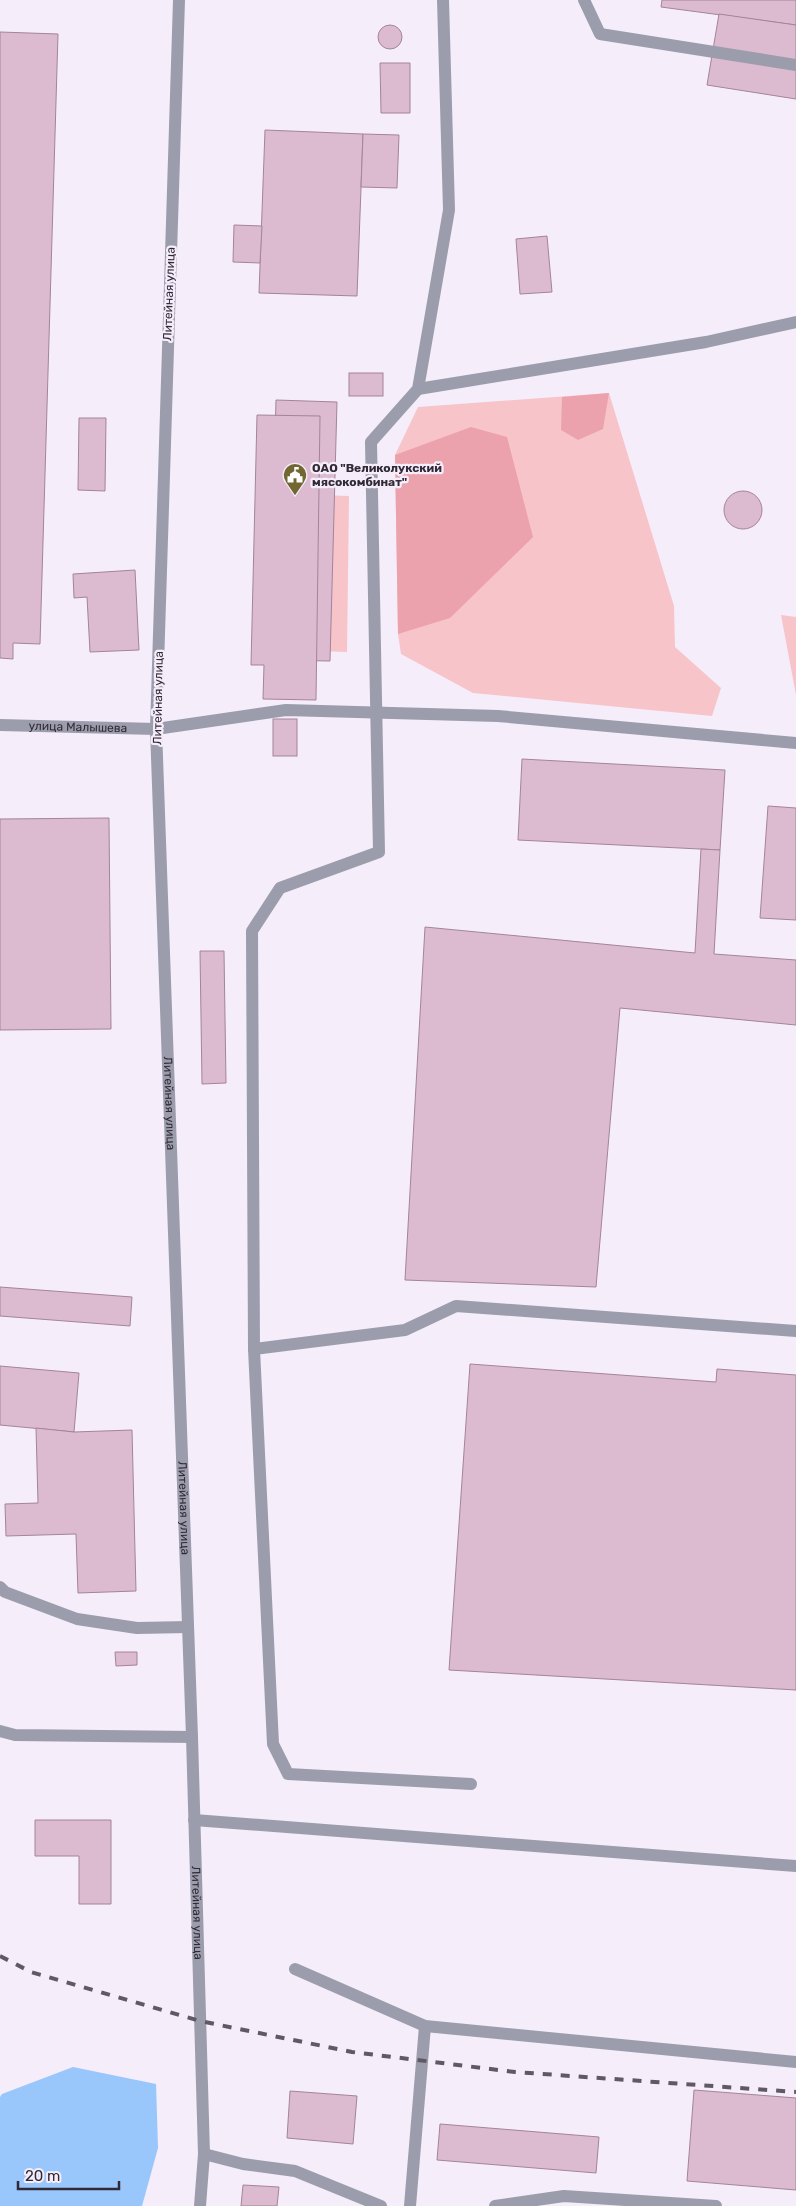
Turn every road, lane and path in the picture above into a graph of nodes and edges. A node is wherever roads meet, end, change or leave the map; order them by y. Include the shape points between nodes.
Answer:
1 (179, 0) edge
2 (443, 0) edge
3 (584, 0) edge
4 (796, 65) edge
5 (796, 322) edge
6 (418, 389) junction
7 (375, 712) junction
8 (0, 725) edge
9 (156, 729) junction
10 (796, 743) edge
11 (796, 1331) edge
12 (254, 1349) junction
13 (0, 1587) edge
14 (188, 1626) junction
15 (0, 1731) edge
16 (192, 1737) junction
17 (471, 1784) dead end
18 (194, 1820) junction
19 (796, 1866) edge
20 (295, 1970) dead end
21 (425, 2026) junction
22 (796, 2062) edge
23 (204, 2154) junction
24 (200, 2206) edge
25 (381, 2206) edge
26 (410, 2206) edge
27 (495, 2206) edge
28 (716, 2206) edge

1 - 9 street, Литейная улица
2 - 6 street via 449,210
3 - 4 street via 600,34
5 - 6 street via 706,342
6 - 7 street via 371,442
7 - 9 street, улица Малышева via 286,710
7 - 10 street, улица Малышева via 498,716
7 - 12 street via 379,852 280,888 252,931
8 - 9 street, улица Малышева
9 - 14 street, Литейная улица
11 - 12 street via 456,1306 405,1330
12 - 17 street via 272,1744 288,1774
13 - 14 street via 5,1592 77,1619 137,1628
14 - 16 street, Литейная улица
15 - 16 street via 15,1735
16 - 18 street, Литейная улица
18 - 19 street
18 - 23 street, Литейная улица
20 - 21 street
21 - 22 street
21 - 26 street
23 - 24 street, Литейная улица
23 - 25 street via 243,2164 295,2170
27 - 28 street via 564,2196

